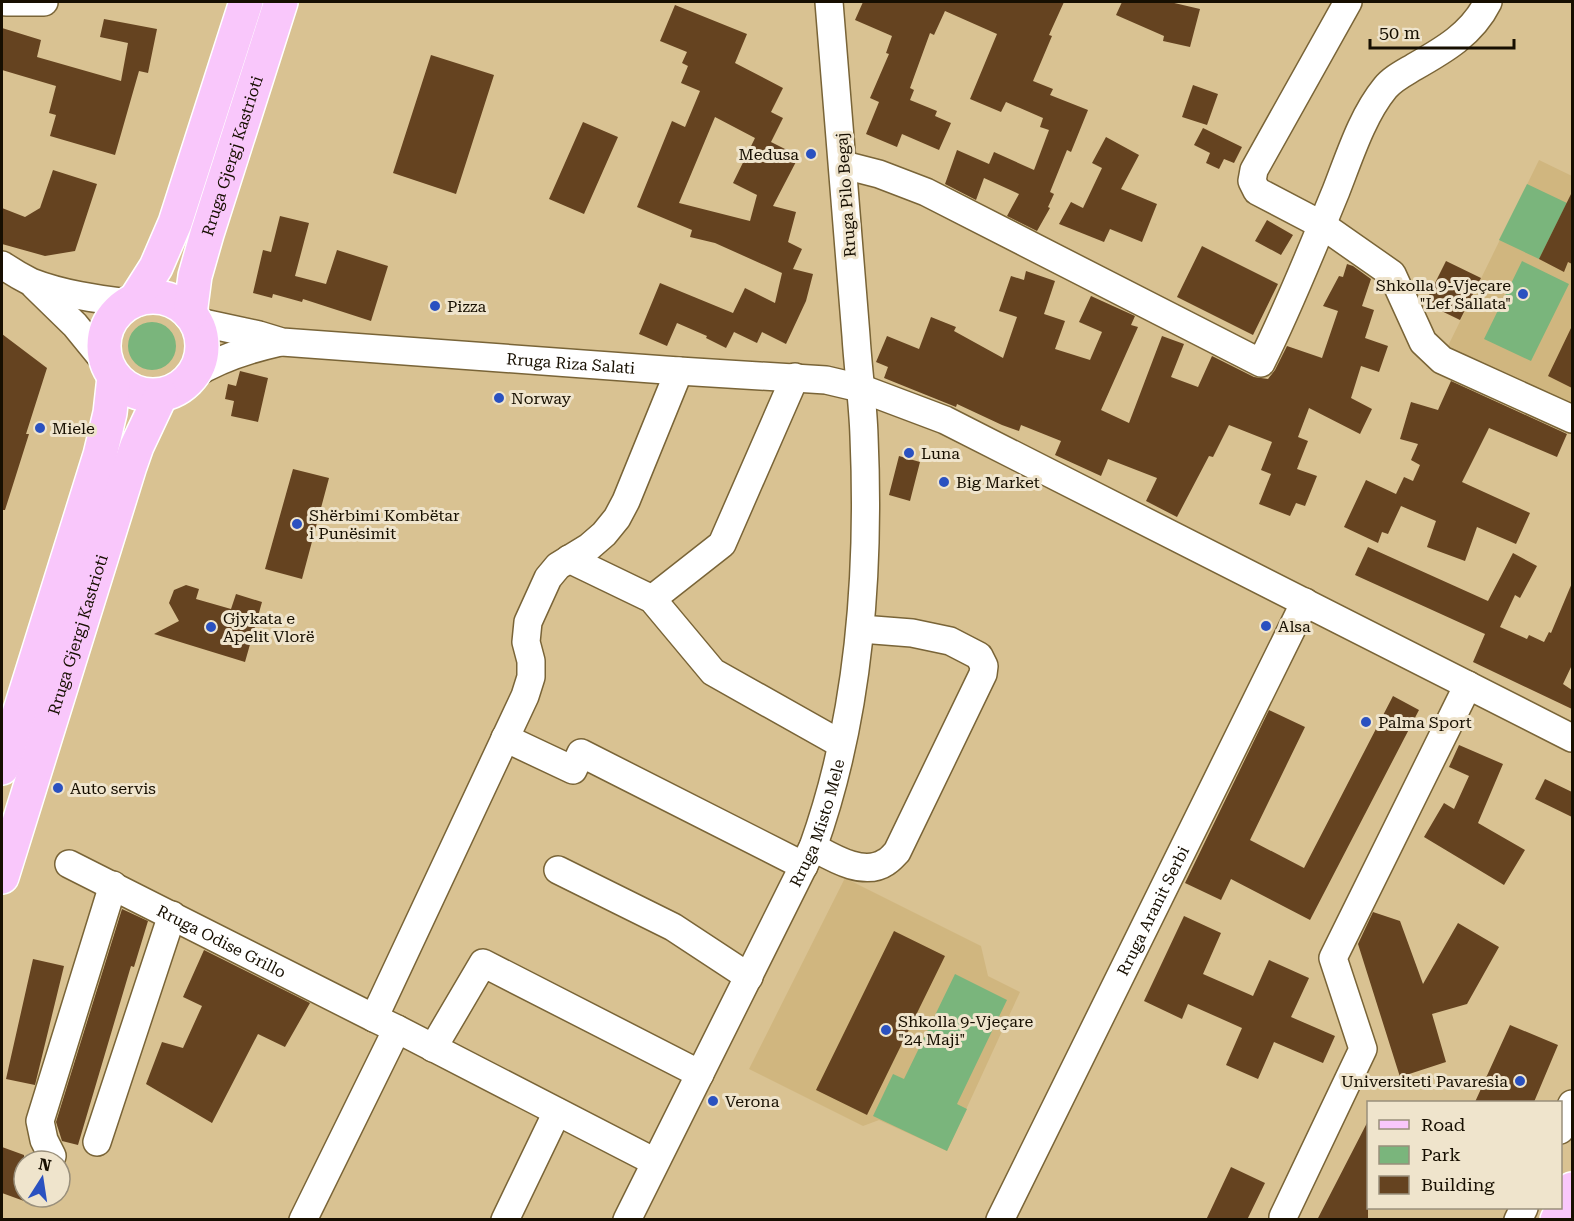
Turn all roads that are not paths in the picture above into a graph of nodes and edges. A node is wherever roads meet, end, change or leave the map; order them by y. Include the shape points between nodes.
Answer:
1 (6, 2) edge
2 (44, 2) edge
3 (246, 2) edge
4 (281, 2) edge
5 (829, 2) edge
6 (1348, 2) edge
7 (1488, 2) edge
8 (844, 165) junction
9 (1322, 225) junction
10 (2, 265) edge
11 (30, 281) junction
12 (132, 302) junction
13 (192, 317) junction
14 (282, 342) junction
15 (110, 370) junction
16 (679, 371) junction
17 (193, 375) junction
18 (795, 377) junction
19 (860, 388) junction
20 (161, 395) junction
21 (1572, 419) edge
22 (568, 559) junction
23 (652, 599) junction
24 (1305, 602) junction
25 (861, 629) junction
26 (1468, 685) junction
27 (505, 738) junction
28 (1572, 738) edge
29 (841, 744) junction
30 (2, 768) edge
31 (808, 857) junction
32 (69, 864) dead end
33 (558, 870) dead end
34 (2, 877) edge
35 (113, 885) junction
36 (172, 915) junction
37 (748, 977) junction
38 (386, 1024) junction
39 (433, 1048) junction
40 (700, 1074) junction
41 (1572, 1104) edge
42 (557, 1112) junction
43 (1562, 1126) edge
44 (97, 1142) dead end
45 (48, 1149) edge
46 (655, 1162) junction
47 (1572, 1189) edge
48 (303, 1220) edge
49 (505, 1220) edge
50 (627, 1220) edge
51 (1000, 1220) edge
52 (1284, 1220) edge
53 (1557, 1220) edge

1 - 2 street
3 - 12 main road, Rruga Gjergj Kastrioti via 175,223 156,267
4 - 13 main road, Rruga Gjergj Kastrioti via 195,276
5 - 8 street, Rruga Pilo Begaj
6 - 9 street via 1254,170 1252,181 1257,191
7 - 9 street via 1467,33 1386,87 1357,139
8 - 9 street via 926,192 1261,363
8 - 19 street, Rruga Pilo Begaj
9 - 21 street via 1392,274 1423,342 1442,360
10 - 11 street
11 - 12 street via 86,297
11 - 15 street via 75,325
12 - 13 main road via 150,297 165,299
12 - 15 main road via 106,329 104,352
13 - 14 street
13 - 17 main road via 202,342
14 - 16 street, Rruga Riza Salati
14 - 17 street via 235,354
15 - 20 main road via 123,386 135,392
15 - 30 main road, Rruga Gjergj Kastrioti via 110,413 100,455
16 - 18 street, Rruga Riza Salati
16 - 22 street via 617,518 589,547
17 - 20 main road
18 - 19 street, Rruga Riza Salati
18 - 23 street via 722,544
19 - 24 street, Rruga Riza Salati via 945,420
19 - 25 street, Rruga Misto Mele via 866,483
20 - 34 main road, Rruga Gjergj Kastrioti via 130,466
22 - 23 street
22 - 27 street via 548,578 528,622 526,642 531,677
23 - 29 street via 712,672
24 - 26 street, Rruga Riza Salati
24 - 51 street, Rruga Aranit Serbi
25 - 29 street, Rruga Misto Mele
25 - 31 street via 950,641 980,656 984,666 897,852 885,863 870,867
26 - 28 street, Rruga Riza Salati
26 - 52 street via 1333,958 1363,1049
27 - 31 street via 573,770 581,753
27 - 38 street
29 - 31 street, Rruga Misto Mele via 825,814
31 - 37 street, Rruga Misto Mele
32 - 35 street, Rruga Odise Grillo
33 - 37 street via 673,927
35 - 36 street, Rruga Odise Grillo
35 - 45 street via 40,1120
36 - 38 street, Rruga Odise Grillo
36 - 44 street
37 - 40 street, Rruga Misto Mele
38 - 39 street, Rruga Odise Grillo
38 - 48 street
39 - 40 street via 483,963
39 - 42 street, Rruga Odise Grillo
40 - 46 street, Rruga Misto Mele
41 - 43 street
42 - 46 street, Rruga Odise Grillo
42 - 49 street
46 - 50 street, Rruga Misto Mele
47 - 53 main road

